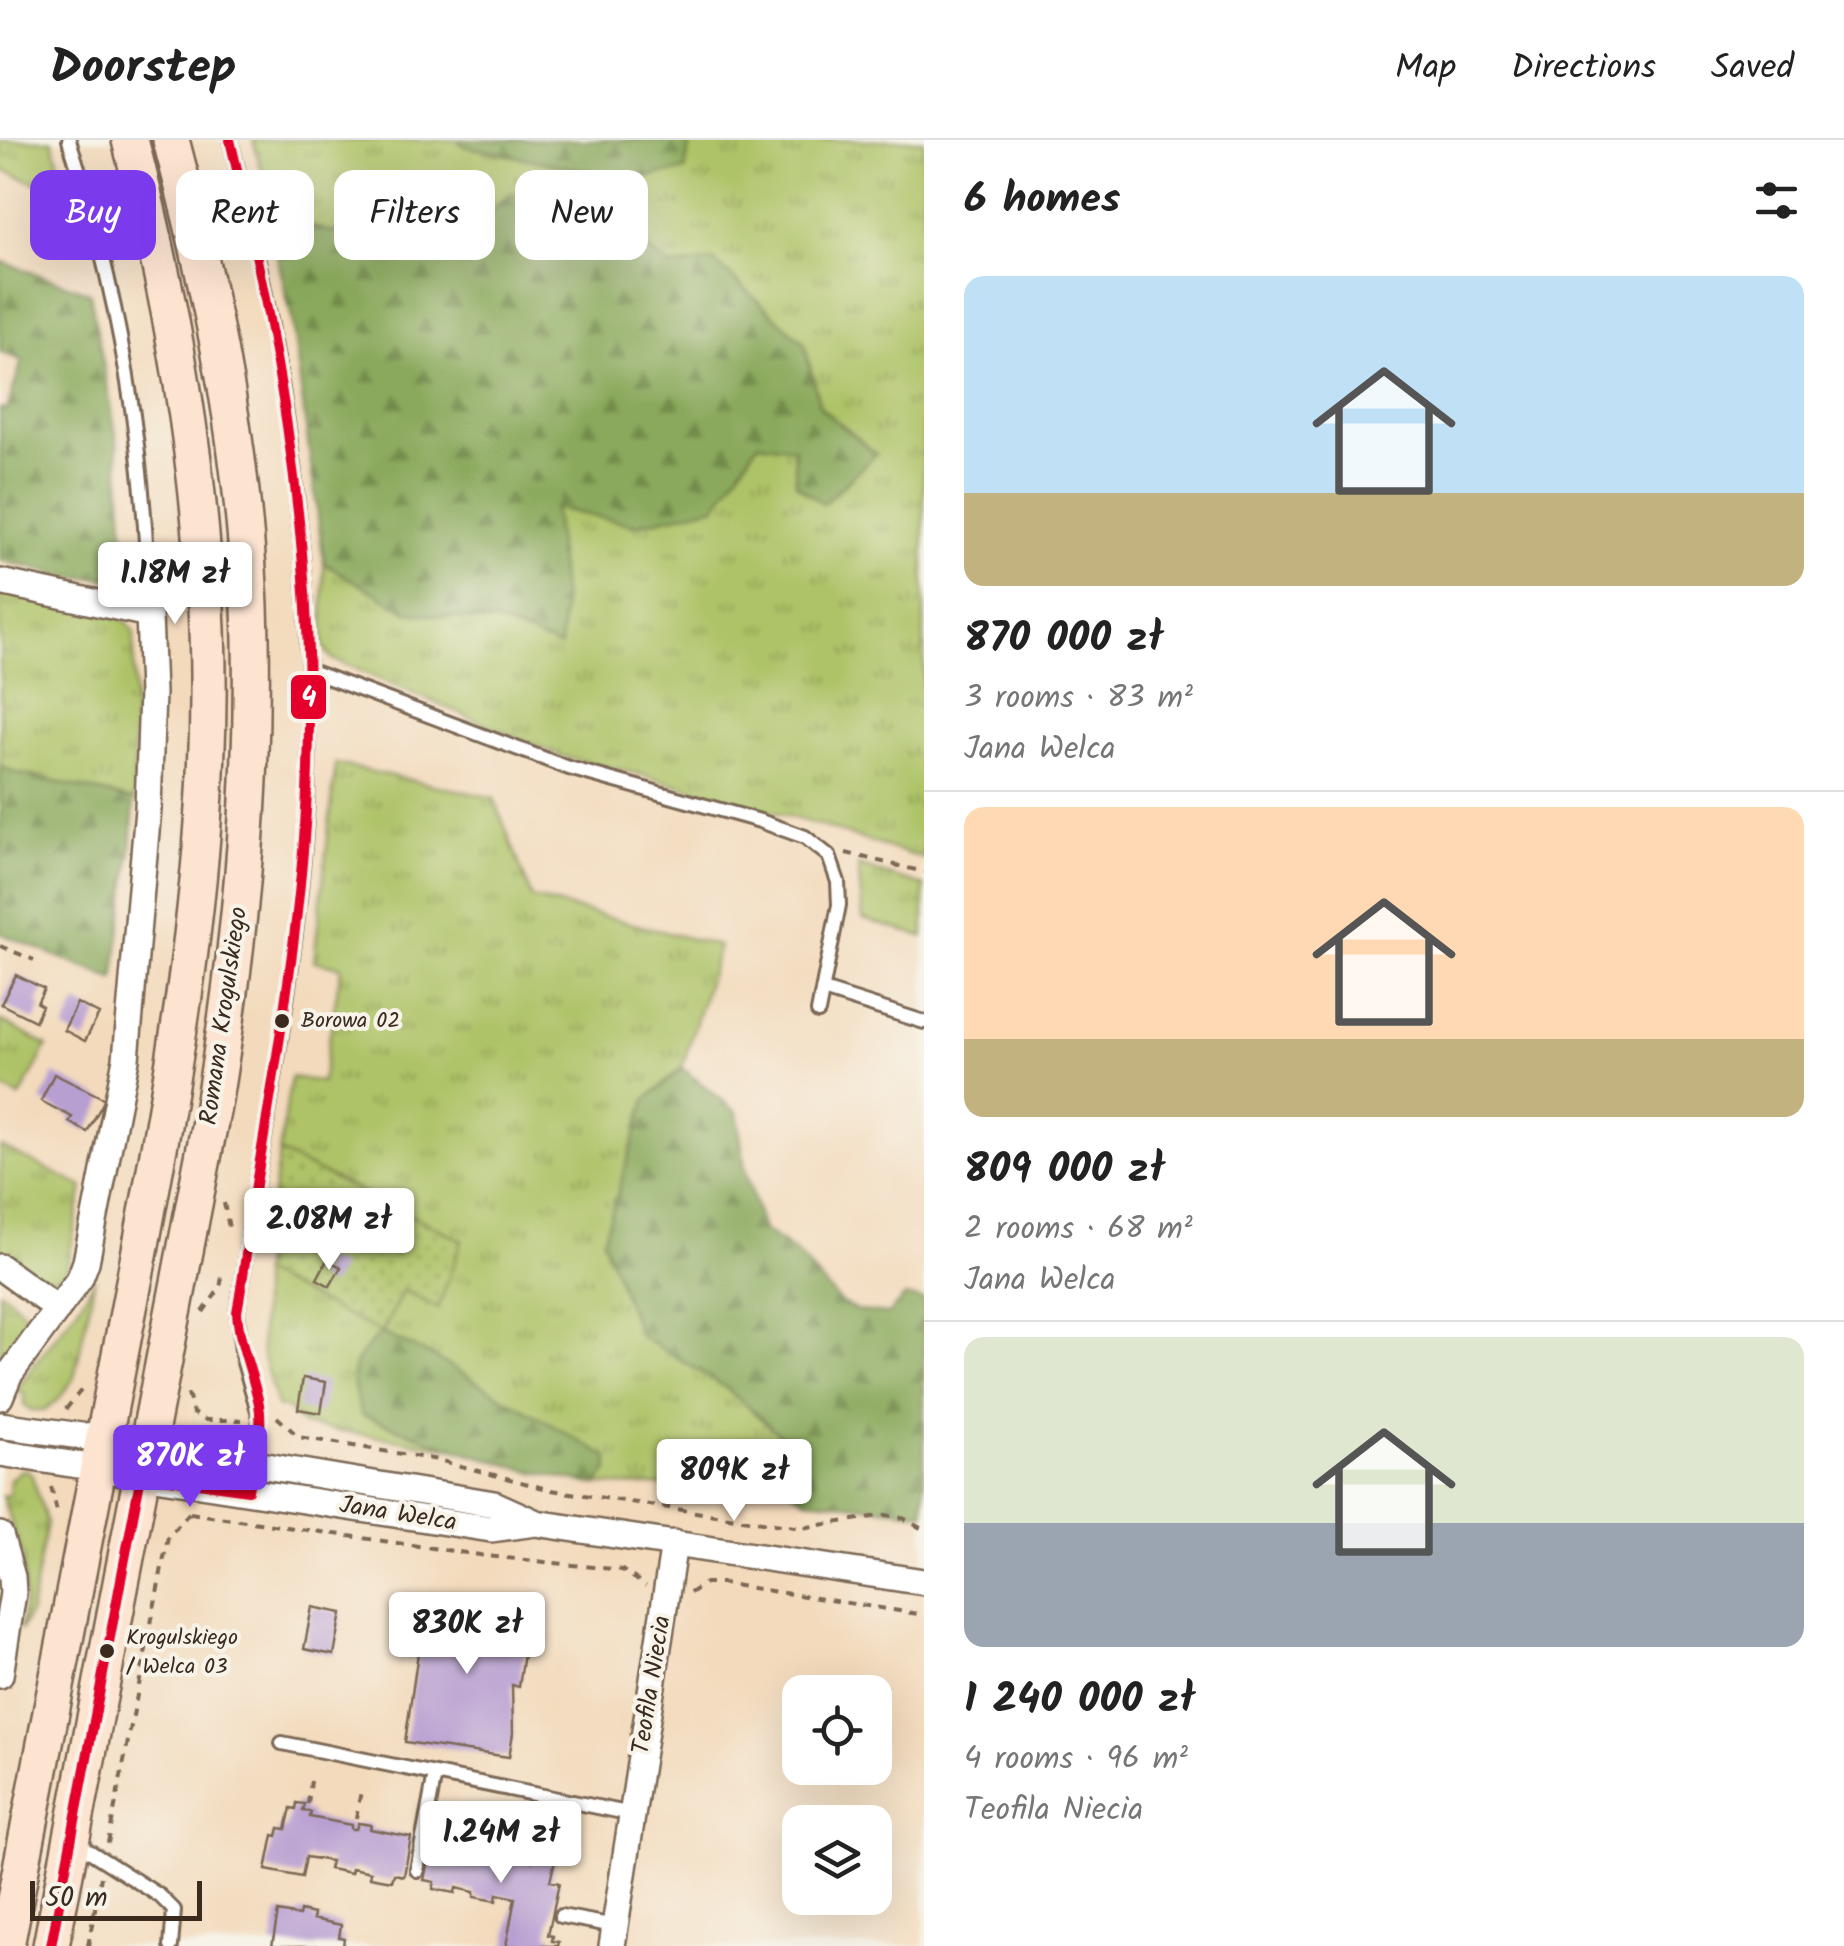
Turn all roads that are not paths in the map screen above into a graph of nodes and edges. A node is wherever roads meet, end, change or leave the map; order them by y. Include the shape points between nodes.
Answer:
1 (68, 140) edge
2 (130, 140) edge
3 (171, 140) edge
4 (230, 140) edge
5 (0, 582) edge
6 (149, 614) junction
7 (308, 670) junction
8 (822, 990) junction
9 (818, 1012) dead end
10 (924, 1022) edge
11 (0, 1267) edge
12 (58, 1309) junction
13 (0, 1397) edge
14 (0, 1425) edge
15 (0, 1453) edge
16 (101, 1453) junction
17 (143, 1461) junction
18 (254, 1464) junction
19 (248, 1490) junction
20 (536, 1523) junction
21 (0, 1535) edge
22 (674, 1543) junction
23 (924, 1582) edge
24 (0, 1675) edge
25 (282, 1744) dead end
26 (435, 1774) junction
27 (632, 1814) junction
28 (71, 1840) junction
29 (417, 1870) dead end
30 (560, 1916) dead end
31 (614, 1936) edge
32 (6, 1946) edge
33 (51, 1946) edge
34 (171, 1946) edge

1 - 6 lane via 102,255 134,426
2 - 16 main road, Romana Krogulskiego via 157,244 196,476 208,725 182,1021
3 - 17 main road, Romana Krogulskiego via 222,364 238,472 252,636 251,724 235,972
4 - 7 lane via 285,396
5 - 6 street
6 - 12 street via 148,809 126,1060 86,1262
7 - 8 lane via 569,768 805,838 829,856 838,882
7 - 18 lane via 292,973 237,1312 260,1418
8 - 9 lane
8 - 10 lane
11 - 12 street
12 - 13 street
14 - 16 street
15 - 16 street
16 - 17 street
16 - 32 main road, Romana Krogulskiego
17 - 18 street, Jana Welca
17 - 19 street, Jana Welca
17 - 28 main road, Romana Krogulskiego
18 - 19 lane
18 - 20 street, Jana Welca via 494,1504
19 - 20 street, Jana Welca via 491,1529
20 - 22 street, Jana Welca
21 - 24 street via 13,1594
22 - 23 street, Jana Welca
22 - 27 street, Teofila Niecia
25 - 26 lane
26 - 27 lane
26 - 29 lane
27 - 31 street, Teofila Niecia
28 - 33 main road, Romana Krogulskiego
28 - 34 lane via 174,1910
30 - 31 lane

